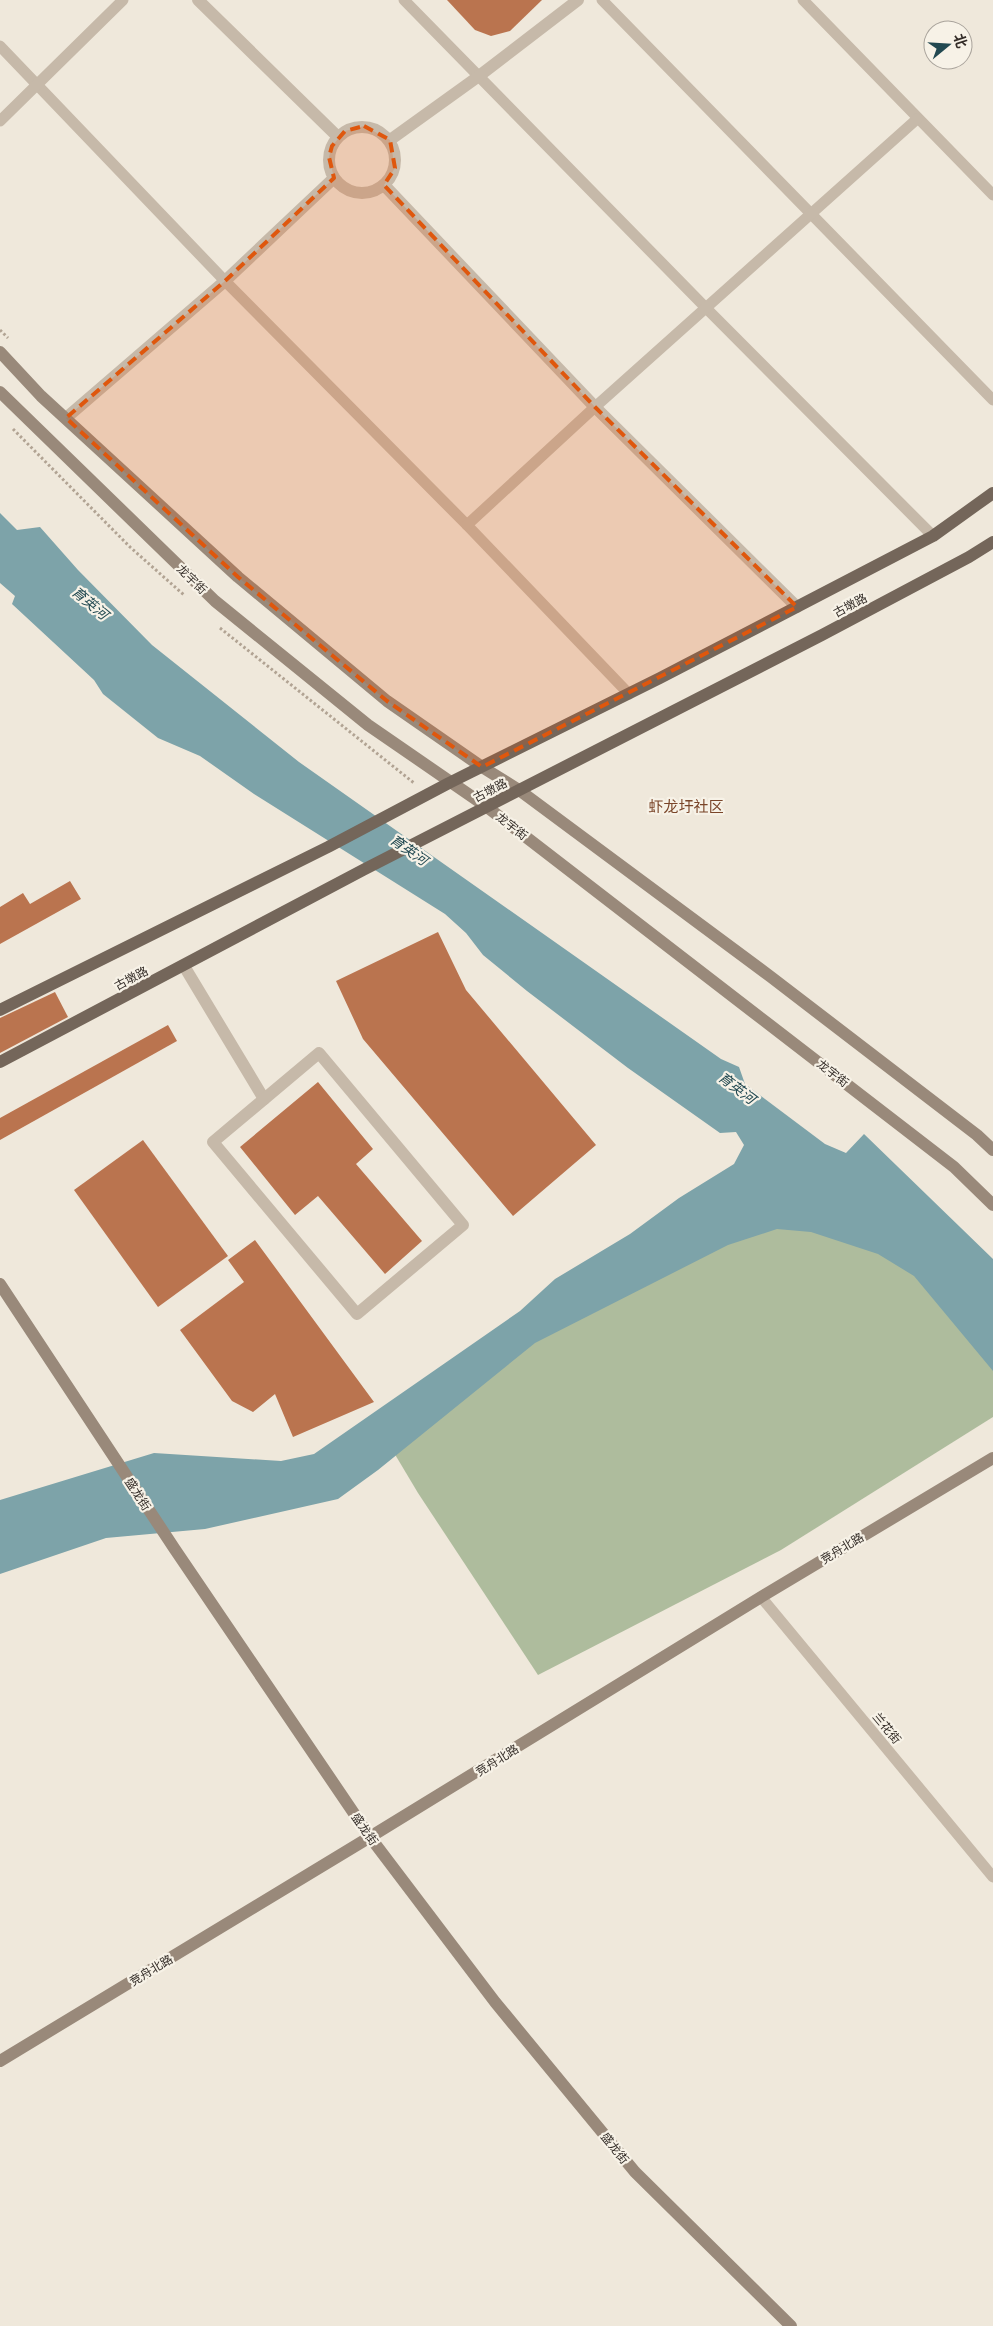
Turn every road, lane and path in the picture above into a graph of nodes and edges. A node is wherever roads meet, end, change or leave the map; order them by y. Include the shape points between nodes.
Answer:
1 (123, 0) edge
2 (198, 0) edge
3 (404, 0) edge
4 (578, 0) edge
5 (602, 0) edge
6 (803, 0) edge
7 (0, 46) edge
8 (479, 76) junction
9 (37, 83) junction
10 (918, 119) junction
11 (0, 121) edge
12 (338, 137) junction
13 (390, 140) junction
14 (334, 178) junction
15 (384, 185) junction
16 (993, 195) edge
17 (811, 214) junction
18 (225, 281) junction
19 (706, 308) junction
20 (0, 330) edge
21 (13, 344) dead end
22 (0, 352) edge
23 (0, 392) edge
24 (993, 400) edge
25 (595, 407) junction
26 (66, 418) junction
27 (993, 493) edge
28 (467, 524) junction
29 (933, 536) junction
30 (993, 542) edge
31 (796, 607) junction
32 (629, 694) junction
33 (482, 767) junction
34 (449, 782) junction
35 (519, 790) junction
36 (487, 807) junction
37 (184, 966) junction
38 (0, 1010) edge
39 (0, 1062) edge
40 (264, 1100) junction
41 (993, 1150) edge
42 (993, 1205) edge
43 (0, 1284) edge
44 (993, 1458) edge
45 (760, 1597) junction
46 (370, 1838) junction
47 (993, 1877) edge
48 (0, 2061) edge
49 (791, 2326) edge

1 - 9 lane
2 - 12 street
3 - 8 lane
4 - 8 street
5 - 17 lane
6 - 10 lane
7 - 9 lane
8 - 13 street
8 - 19 lane
9 - 11 lane
9 - 18 lane
10 - 16 lane
10 - 17 lane
12 - 13 street via 345,130 364,126 383,133
12 - 14 street via 329,157
13 - 15 street via 396,158 395,168
14 - 15 street via 347,189 363,193
14 - 18 street
15 - 25 street
17 - 19 lane
17 - 24 lane
18 - 26 street
18 - 28 lane
19 - 25 lane
19 - 29 lane
20 - 21 path
22 - 26 street
23 - 34 street, 龙宇街 via 215,601 368,725
25 - 28 lane
25 - 31 street
26 - 33 street via 246,583 387,701
27 - 29 main road, 古墩路
28 - 32 lane
29 - 31 main road, 古墩路
30 - 35 main road, 古墩路 via 970,558
31 - 32 main road, 古墩路
32 - 33 main road, 古墩路
33 - 34 main road, 古墩路
33 - 35 street
34 - 36 street, 龙宇街
34 - 38 main road, 古墩路 via 328,847
35 - 36 main road, 古墩路
35 - 41 street via 771,976
36 - 37 main road, 古墩路
36 - 42 street, 龙宇街 via 954,1166
37 - 39 main road, 古墩路
37 - 40 street
40 - 40 street via 213,1142 357,1314 463,1225 319,1053
43 - 46 street, 盛龙街
44 - 45 street, 竞舟北路
45 - 46 street, 竞舟北路
45 - 47 lane, 兰花街
46 - 48 street, 竞舟北路
46 - 49 street, 盛龙街 via 495,2002 635,2172

